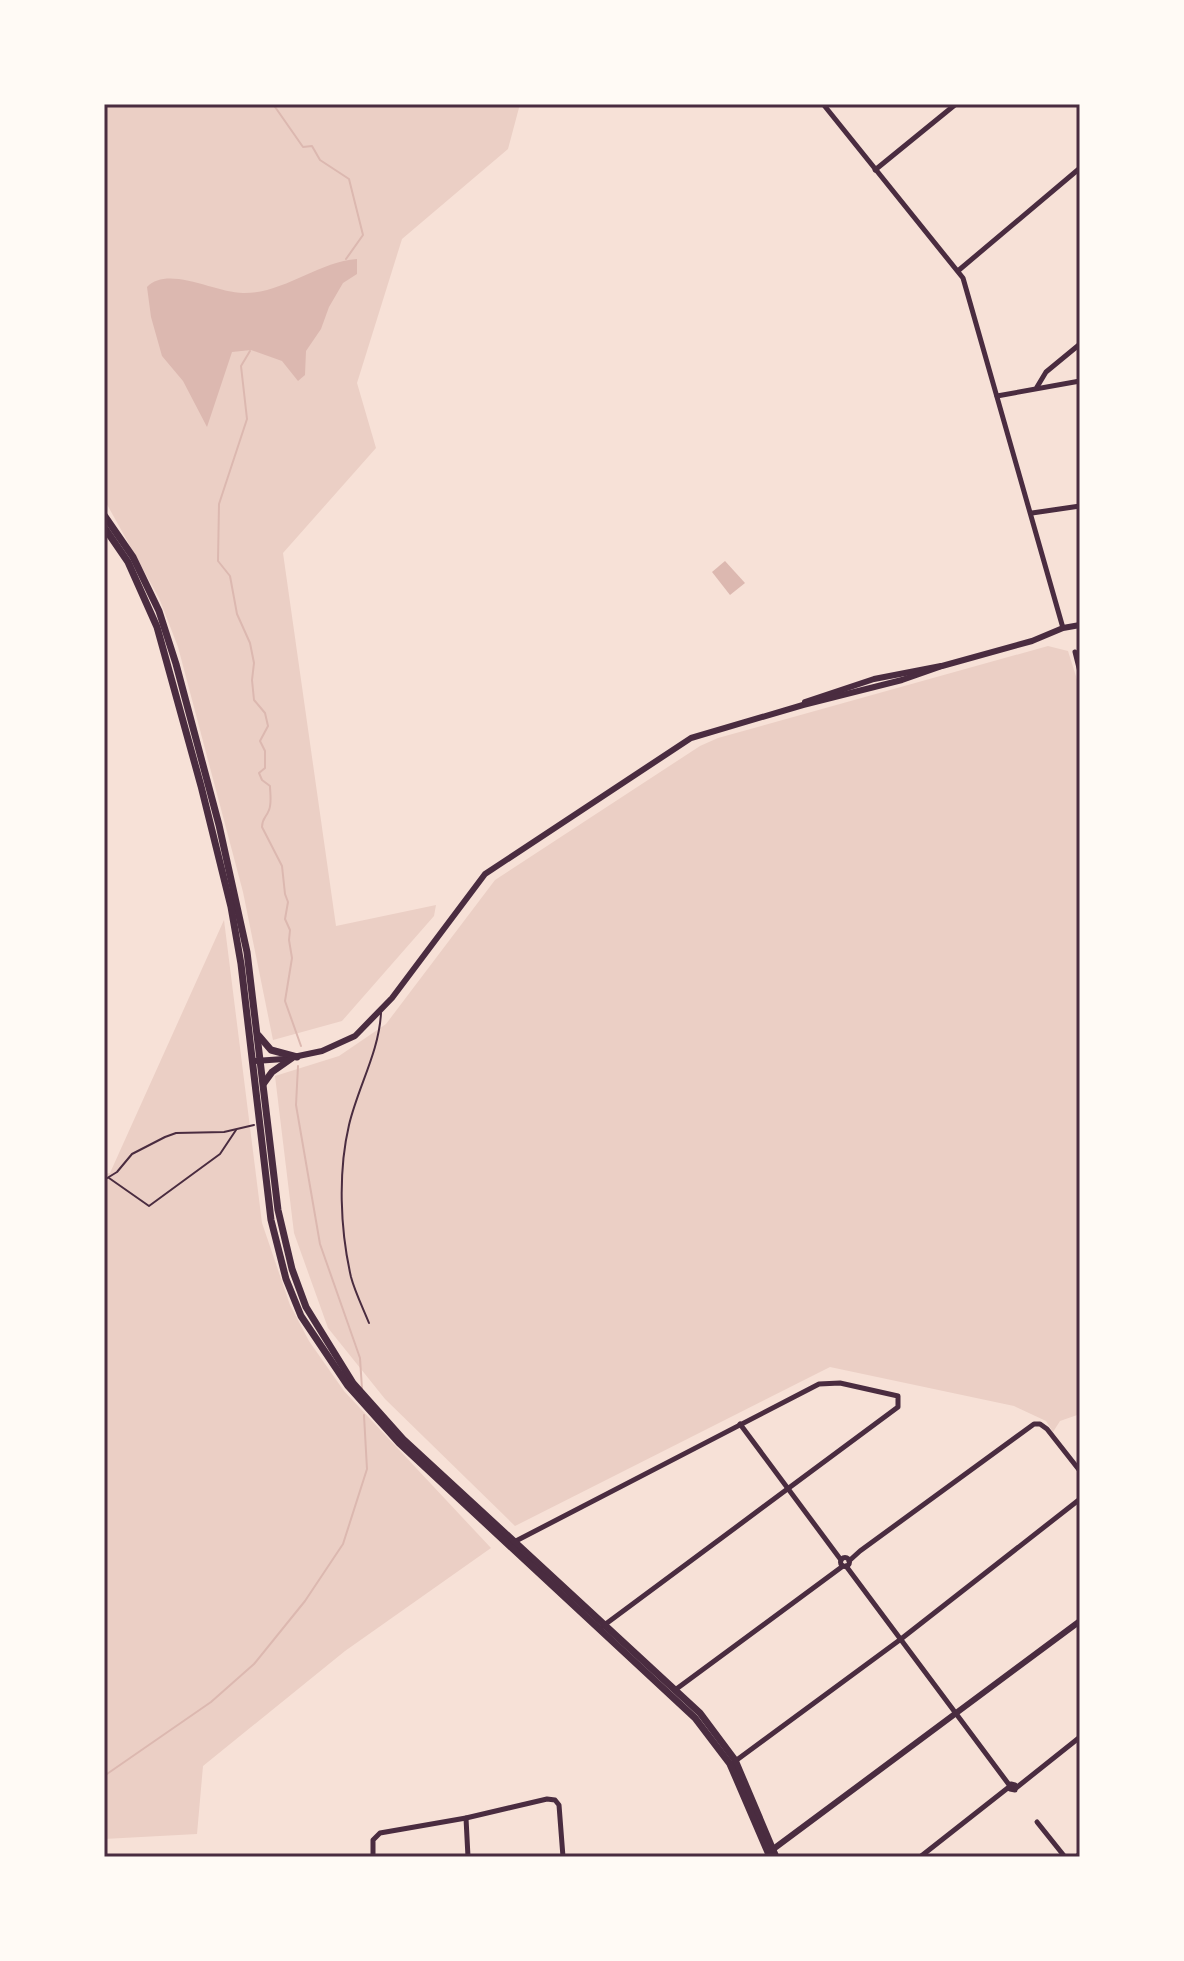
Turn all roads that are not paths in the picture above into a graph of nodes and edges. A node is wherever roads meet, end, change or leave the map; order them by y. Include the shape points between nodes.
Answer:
1 (823, 104) edge
2 (956, 104) edge
3 (1080, 168) edge
4 (875, 170) junction
5 (959, 270) junction
6 (1080, 344) edge
7 (1080, 381) edge
8 (1037, 387) junction
9 (997, 396) junction
10 (1080, 506) edge
11 (1032, 513) junction
12 (104, 515) edge
13 (104, 527) edge
14 (1080, 625) edge
15 (1063, 628) junction
16 (1075, 652) dead end
17 (1080, 672) edge
18 (381, 1011) junction
19 (258, 1034) junction
20 (294, 1057) junction
21 (261, 1060) junction
22 (252, 1061) junction
23 (264, 1084) junction
24 (369, 1323) dead end
25 (740, 1424) junction
26 (1080, 1471) edge
27 (788, 1487) junction
28 (1080, 1499) edge
29 (511, 1544) junction
30 (845, 1562) junction
31 (1080, 1621) edge
32 (602, 1627) junction
33 (901, 1639) junction
34 (673, 1691) junction
35 (957, 1713) junction
36 (1080, 1737) edge
37 (732, 1762) junction
38 (1012, 1787) junction
39 (466, 1818) junction
40 (1037, 1822) dead end
41 (772, 1854) edge
42 (373, 1857) edge
43 (468, 1857) edge
44 (563, 1857) edge
45 (920, 1857) edge
46 (1065, 1857) edge

1 - 4 street
2 - 4 street
3 - 5 street
4 - 5 street
5 - 9 street
6 - 8 street via 1046,372
7 - 8 street
8 - 9 street
9 - 11 street
10 - 11 street
11 - 15 street
12 - 19 main road via 140,568 173,653 238,905
13 - 22 main road via 149,608 184,723 232,915
14 - 15 street
15 - 18 street via 942,666 868,681 691,738 489,870
16 - 17 street
18 - 20 street via 343,1043
18 - 24 lane via 378,1041 349,1125 343,1172 351,1278
19 - 20 main road via 271,1050
19 - 21 main road
20 - 21 street
20 - 23 main road
21 - 22 street
21 - 23 main road
22 - 29 main road via 279,1258 309,1329 382,1426
23 - 29 main road via 281,1227 296,1282 316,1326 353,1383 387,1422
25 - 27 street
25 - 27 street via 829,1382 896,1393 898,1407
25 - 29 street
26 - 30 street via 1047,1429 1034,1424
27 - 30 street
27 - 32 street
28 - 33 street
29 - 32 main road
30 - 33 street
30 - 34 street
31 - 35 street
32 - 34 main road
33 - 35 street
33 - 37 street
34 - 37 main road
35 - 38 street
35 - 41 street
36 - 38 street
37 - 41 main road
38 - 45 street
39 - 42 street via 377,1834
39 - 43 street
39 - 44 street via 551,1799 559,1805
40 - 46 street

